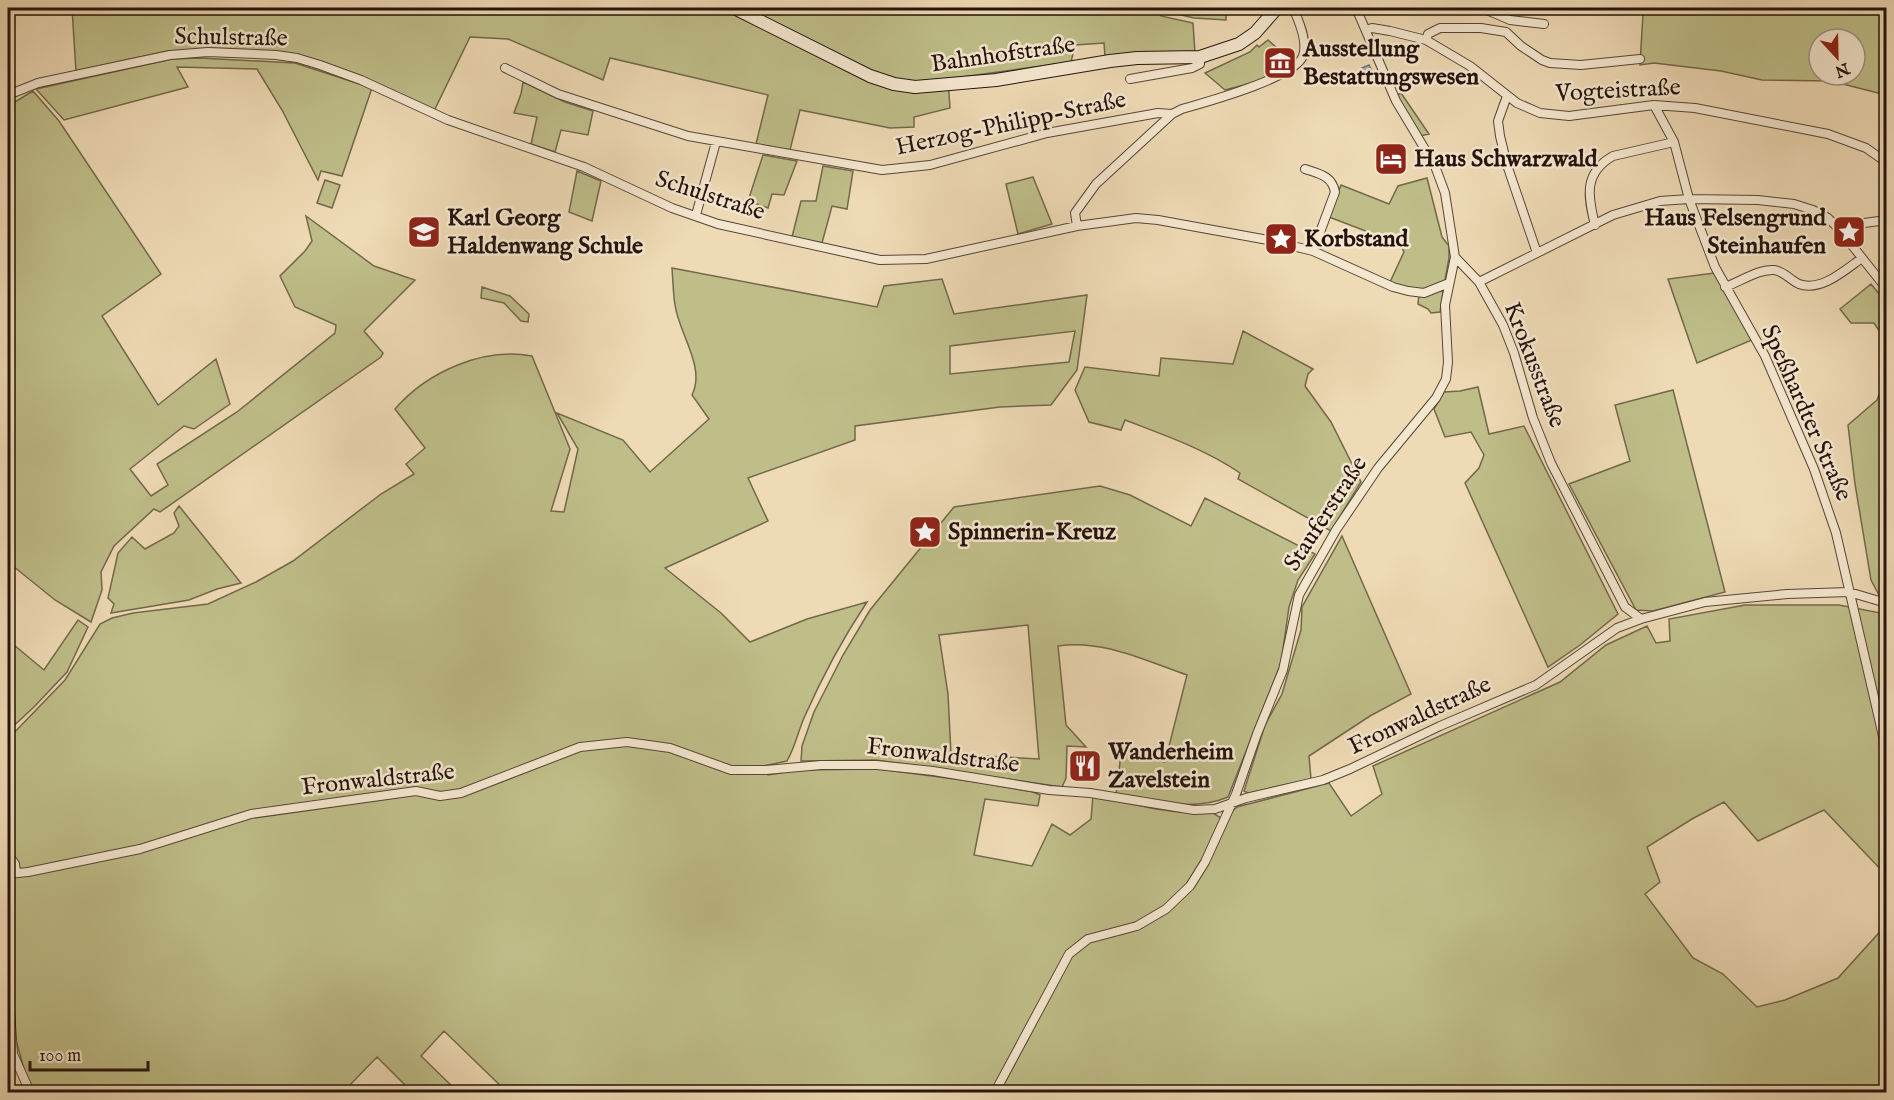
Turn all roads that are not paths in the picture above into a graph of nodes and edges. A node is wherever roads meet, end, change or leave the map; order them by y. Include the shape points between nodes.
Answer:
1 (734, 8) edge
2 (1277, 8) edge
3 (1293, 8) edge
4 (1356, 8) edge
5 (1482, 8) edge
6 (1510, 20) junction
7 (1544, 24) dead end
8 (1366, 30) junction
9 (1506, 32) junction
10 (1426, 40) junction
11 (1200, 57) junction
12 (1641, 59) dead end
13 (505, 68) dead end
14 (1130, 79) dead end
15 (8, 95) edge
16 (1507, 96) junction
17 (1654, 105) junction
18 (1172, 114) junction
19 (716, 142) junction
20 (1674, 142) junction
21 (1887, 162) edge
22 (1305, 169) dead end
23 (1689, 199) junction
24 (696, 215) junction
25 (1887, 220) edge
26 (1595, 225) junction
27 (1077, 226) junction
28 (1839, 230) junction
29 (1313, 251) junction
30 (1538, 253) junction
31 (1455, 257) junction
32 (1862, 258) junction
33 (1479, 282) junction
34 (1449, 284) junction
35 (1725, 287) junction
36 (1887, 288) edge
37 (1849, 592) junction
38 (1887, 603) edge
39 (1625, 607) junction
40 (1641, 619) junction
41 (1617, 628) junction
42 (1887, 749) edge
43 (1231, 803) junction
44 (8, 854) edge
45 (12, 873) edge
46 (8, 981) edge
47 (30, 1092) edge
48 (995, 1092) edge

1 - 11 street, Bahnhofstraße via 870,76 915,87 996,80 1137,58
2 - 11 street, Bahnhofstraße via 1255,33 1239,44
3 - 18 street via 1304,54 1296,66 1255,86
4 - 8 street
5 - 6 street
6 - 7 street
6 - 9 street
8 - 10 street, Vogteistraße
8 - 31 street via 1395,101 1436,166 1445,193
9 - 10 street via 1440,28 1428,34
9 - 12 street via 1550,63 1581,65
10 - 16 street, Vogteistraße via 1470,66
11 - 14 street via 1200,64 1192,68
13 - 19 street, Herzog-Philipp-Straße via 558,94
15 - 24 street, Schulstraße via 38,83 170,55 208,52 297,58 368,83 448,120 584,167 672,208
16 - 17 street, Vogteistraße via 1528,110 1553,116
16 - 30 street via 1498,121 1500,136
17 - 20 street, Speßhardter Straße
17 - 21 street, Vogteistraße via 1695,108 1805,128 1847,140
18 - 19 street, Herzog-Philipp-Straße via 1158,113 1047,134 930,165 882,170
18 - 27 street via 1096,184 1075,213
19 - 24 street
20 - 23 street, Speßhardter Straße
20 - 26 street via 1604,161 1589,191
22 - 29 street via 1328,177 1335,192
23 - 26 street via 1636,207
23 - 28 street via 1794,204 1828,218
23 - 35 street, Speßhardter Straße
24 - 27 street, Schulstraße via 718,224 880,260 926,259
25 - 28 street
26 - 30 street
27 - 29 street, Schulstraße via 1116,220 1158,220
28 - 32 street
29 - 34 street, Schulstraße via 1408,291 1424,293
30 - 33 street
31 - 33 street, Krokusstraße
31 - 34 street, Stauferstraße
32 - 35 street via 1817,285 1796,283 1772,270
32 - 36 street
33 - 39 street, Krokusstraße via 1503,325 1551,463
34 - 43 street, Stauferstraße via 1445,304 1446,379 1436,398 1378,468 1302,587 1283,670
35 - 37 street, Speßhardter Straße via 1765,356 1814,469 1836,533
37 - 38 street, Fronwaldstraße
37 - 40 street, Fronwaldstraße via 1746,597
37 - 42 street, Speßhardter Straße
39 - 40 street, Krokusstraße
39 - 41 street
40 - 41 street, Fronwaldstraße
41 - 43 street, Fronwaldstraße via 1536,685 1323,780
43 - 45 street, Fronwaldstraße via 1194,810 877,765 731,770 670,748 627,742 580,747 461,793 440,796 417,791 251,814 140,849
43 - 48 street, Stauferstraße via 1205,862 1183,894 1137,926 1088,939 1069,954
44 - 45 street via 15,864
46 - 47 street via 14,1054

